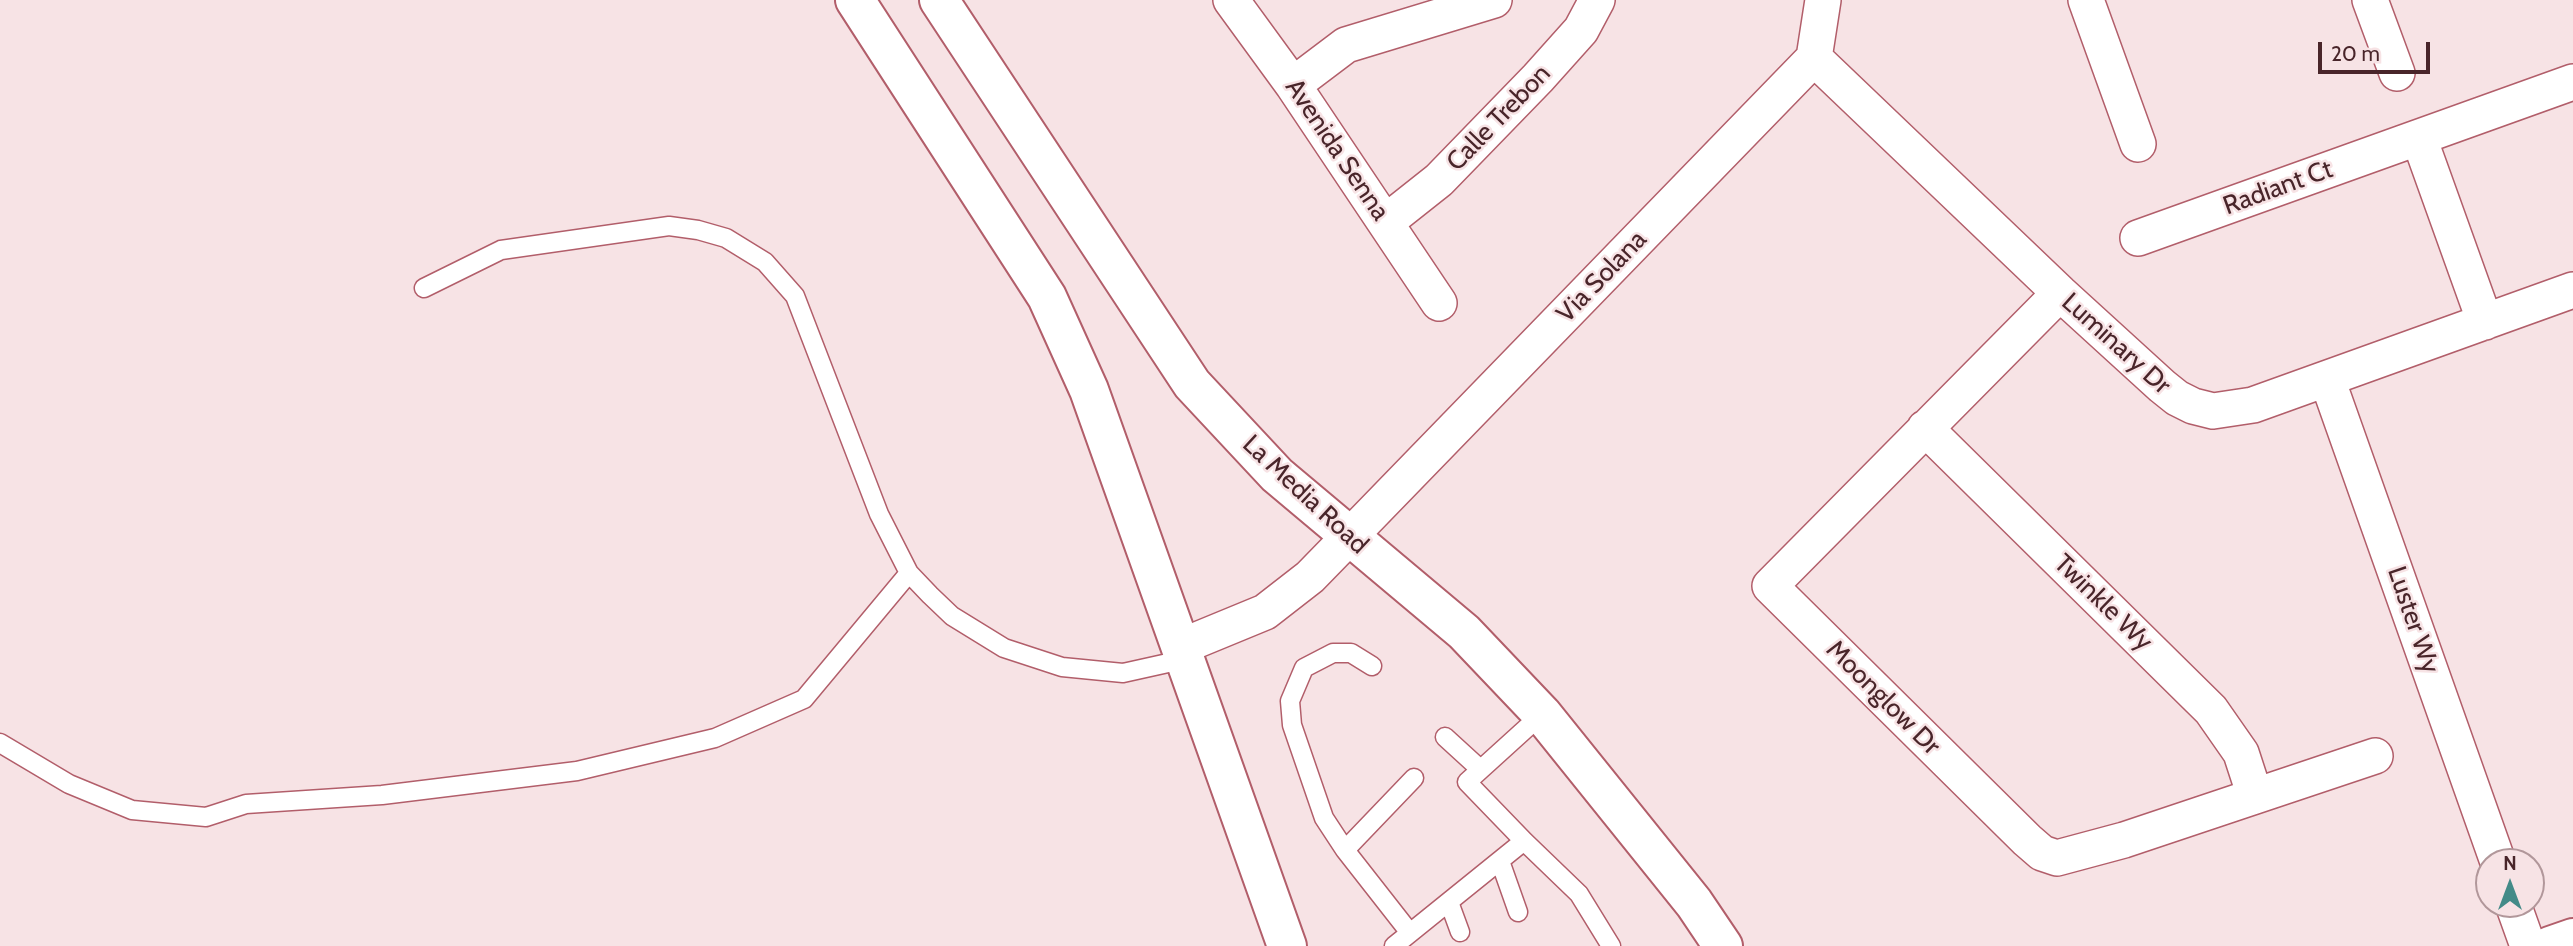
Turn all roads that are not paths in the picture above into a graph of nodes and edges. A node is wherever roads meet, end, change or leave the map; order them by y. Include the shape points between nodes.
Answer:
1 (855, 0) edge
2 (939, 0) edge
3 (1231, 0) edge
4 (1494, 0) edge
5 (1597, 0) edge
6 (1823, 0) edge
7 (2086, 0) edge
8 (2370, 0) edge
9 (1413, 12) edge
10 (1814, 58) junction
11 (2397, 73) dead end
12 (2573, 82) edge
13 (1293, 85) junction
14 (2419, 138) junction
15 (2138, 144) dead end
16 (1386, 222) junction
17 (2138, 238) dead end
18 (424, 288) dead end
19 (2573, 290) edge
20 (2060, 293) junction
21 (1439, 303) dead end
22 (2485, 321) junction
23 (2327, 379) junction
24 (1924, 428) junction
25 (1349, 537) junction
26 (909, 573) junction
27 (1183, 653) junction
28 (1371, 666) dead end
29 (1542, 714) junction
30 (1445, 737) dead end
31 (0, 743) edge
32 (2375, 757) dead end
33 (1480, 769) junction
34 (1414, 778) dead end
35 (2255, 796) junction
36 (1524, 841) junction
37 (2493, 848) edge
38 (1345, 849) junction
39 (1500, 861) junction
40 (1449, 902) junction
41 (1518, 912) dead end
42 (2518, 918) edge
43 (1460, 932) dead end
44 (1410, 933) junction
45 (2573, 938) edge
46 (1287, 946) edge
47 (1394, 946) edge
48 (1611, 946) edge
49 (1723, 946) edge
50 (2528, 946) edge
51 (2550, 946) edge

1 - 27 main road via 1047,297 1089,390
2 - 25 main road, La Media Road via 1192,384 1277,475
3 - 13 street, Avenida Senna
4 - 9 street
5 - 16 street, Calle Trebon via 1581,30 1538,78 1439,180
6 - 10 street
7 - 15 street
8 - 11 street
9 - 13 street via 1346,46
10 - 20 street, Luminary Dr
10 - 25 street, Via Solana
12 - 14 street, Radiant Ct
13 - 16 street, Avenida Senna
14 - 17 street, Radiant Ct
14 - 22 street
16 - 21 street, Avenida Senna
18 - 26 lane via 501,250 639,229 669,226 698,230 747,249 796,296 879,514
19 - 22 street, Luminary Dr
20 - 23 street, Luminary Dr via 2169,392 2193,406 2230,410
20 - 24 street, Moonglow Dr
22 - 23 street, Luminary Dr
23 - 37 street, Luster Wy
24 - 35 street, Twinkle Wy via 2211,710 2241,753
24 - 35 street, Moonglow Dr via 1770,586 2042,853 2057,858 2092,850
25 - 27 street, Via Solana via 1265,612
25 - 29 main road, La Media Road via 1464,632
26 - 27 lane via 953,616 1004,648 1032,659 1072,669 1123,673
26 - 31 lane via 804,699 715,738 577,771 395,794 246,804 206,817 132,810 69,784
27 - 46 main road
28 - 38 lane via 1351,653 1333,653 1304,668 1290,701 1292,725 1324,818
29 - 33 lane
29 - 49 main road, La Media Road via 1694,903
30 - 33 lane
32 - 35 street, Moonglow Dr
33 - 36 lane via 1467,782
34 - 38 lane
36 - 39 lane
36 - 48 lane via 1579,894
38 - 44 lane
39 - 40 lane
39 - 41 lane
40 - 43 lane
40 - 44 lane
42 - 50 street
44 - 47 lane
45 - 51 main road

